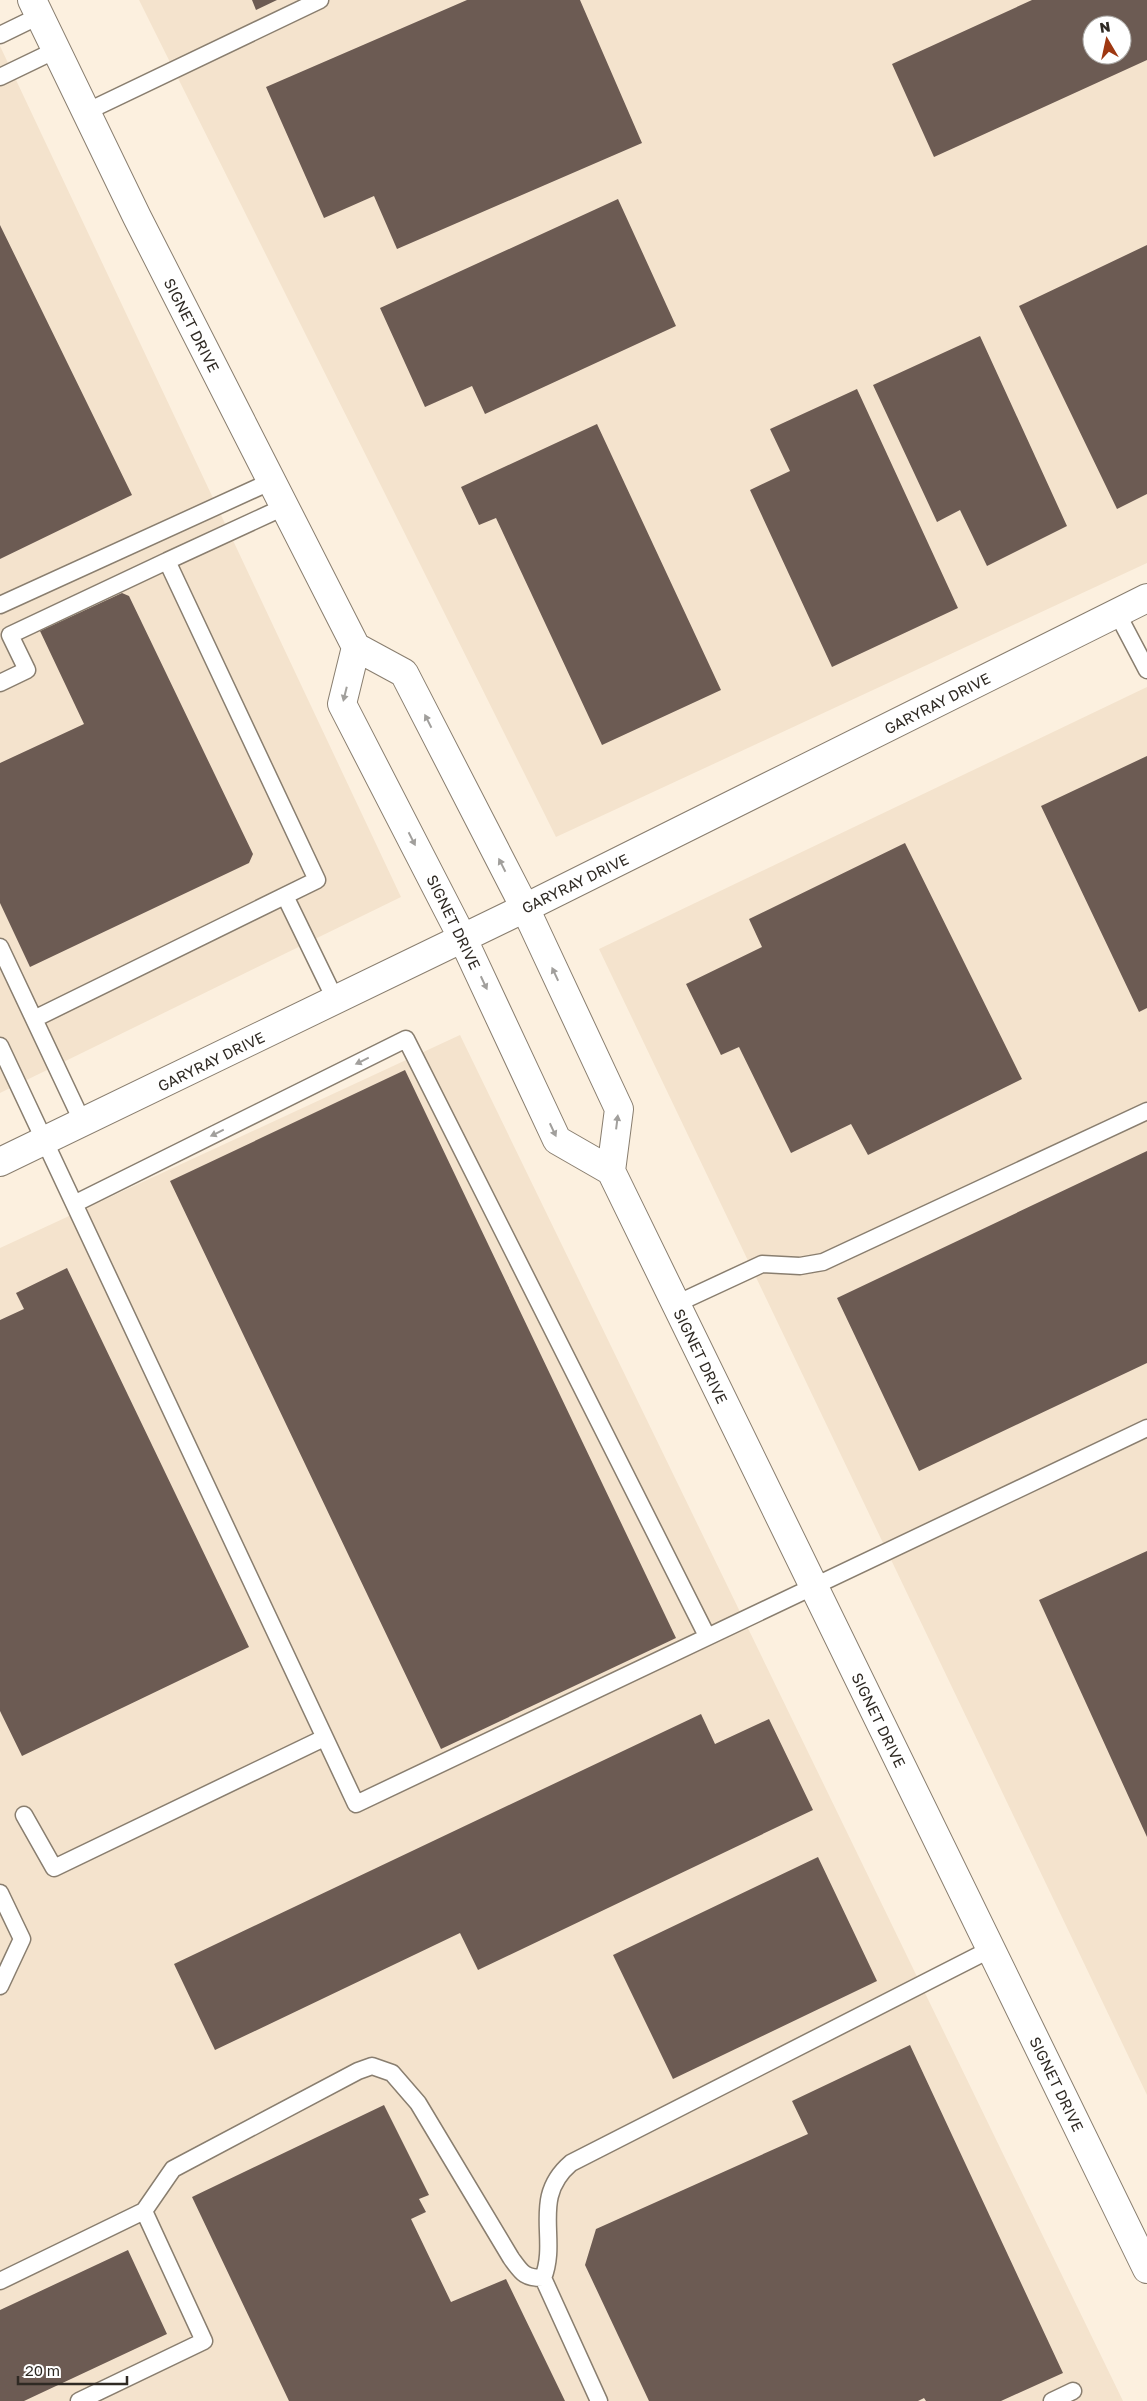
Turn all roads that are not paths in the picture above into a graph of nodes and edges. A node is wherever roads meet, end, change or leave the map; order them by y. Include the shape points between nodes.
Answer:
1 (320, 0) edge
2 (36, 8) edge
3 (0, 35) edge
4 (56, 50) junction
5 (0, 77) edge
6 (86, 112) junction
7 (272, 481) junction
8 (284, 507) junction
9 (167, 561) junction
10 (1147, 598) edge
11 (0, 605) edge
12 (1117, 613) junction
13 (356, 647) junction
14 (1147, 670) edge
15 (0, 683) edge
16 (285, 896) junction
17 (525, 908) junction
18 (463, 939) junction
19 (0, 948) edge
20 (336, 1001) junction
21 (34, 1019) junction
22 (0, 1046) edge
23 (1147, 1111) edge
24 (83, 1122) junction
25 (44, 1141) junction
26 (0, 1162) edge
27 (611, 1171) junction
28 (76, 1203) junction
29 (676, 1304) junction
30 (1147, 1428) edge
31 (814, 1585) junction
32 (707, 1636) junction
33 (324, 1738) junction
34 (24, 1816) dead end
35 (0, 1893) edge
36 (991, 1949) junction
37 (0, 1986) edge
38 (144, 2211) junction
39 (1147, 2269) edge
40 (543, 2278) junction
41 (0, 2281) edge
42 (1072, 2391) dead end
43 (79, 2401) edge
44 (599, 2401) edge
45 (1052, 2401) edge

1 - 6 lane
2 - 3 lane
2 - 4 street, SIGNET DRIVE
4 - 5 lane
4 - 6 street, SIGNET DRIVE
6 - 7 street, SIGNET DRIVE
7 - 8 street, SIGNET DRIVE
7 - 11 lane
8 - 9 lane
8 - 13 street, SIGNET DRIVE
9 - 15 lane via 10,635 27,670
9 - 16 lane via 317,880
10 - 12 street, GARYRAY DRIVE
12 - 14 lane
12 - 17 street, GARYRAY DRIVE
17 -> 13 street via 404,673
13 -> 18 street, SIGNET DRIVE via 342,704
16 - 20 lane
16 - 21 lane
17 - 18 street, GARYRAY DRIVE
27 -> 17 street via 618,1109
18 - 20 street, GARYRAY DRIVE
18 -> 27 street, SIGNET DRIVE via 557,1140
19 - 21 lane
20 - 24 street, GARYRAY DRIVE
21 - 24 lane
22 - 25 lane
23 - 29 lane via 823,1262 800,1266 762,1264
24 - 25 street, GARYRAY DRIVE
25 - 26 street, GARYRAY DRIVE
25 - 28 lane
27 - 29 street, SIGNET DRIVE
32 -> 28 lane via 406,1039
28 - 33 lane
29 - 31 street, SIGNET DRIVE
30 - 31 lane
31 - 32 lane
31 - 36 street, SIGNET DRIVE
32 - 33 lane via 356,1804
33 - 34 lane via 54,1868
35 - 37 lane via 22,1939
36 - 39 street, SIGNET DRIVE
36 - 40 lane via 571,2163 558,2174 550,2192 547,2220 549,2258
38 - 40 lane via 173,2169 372,2066 392,2073 418,2103 523,2274 530,2278
38 - 41 lane
38 - 43 lane via 204,2341
40 - 44 lane
42 - 45 lane

